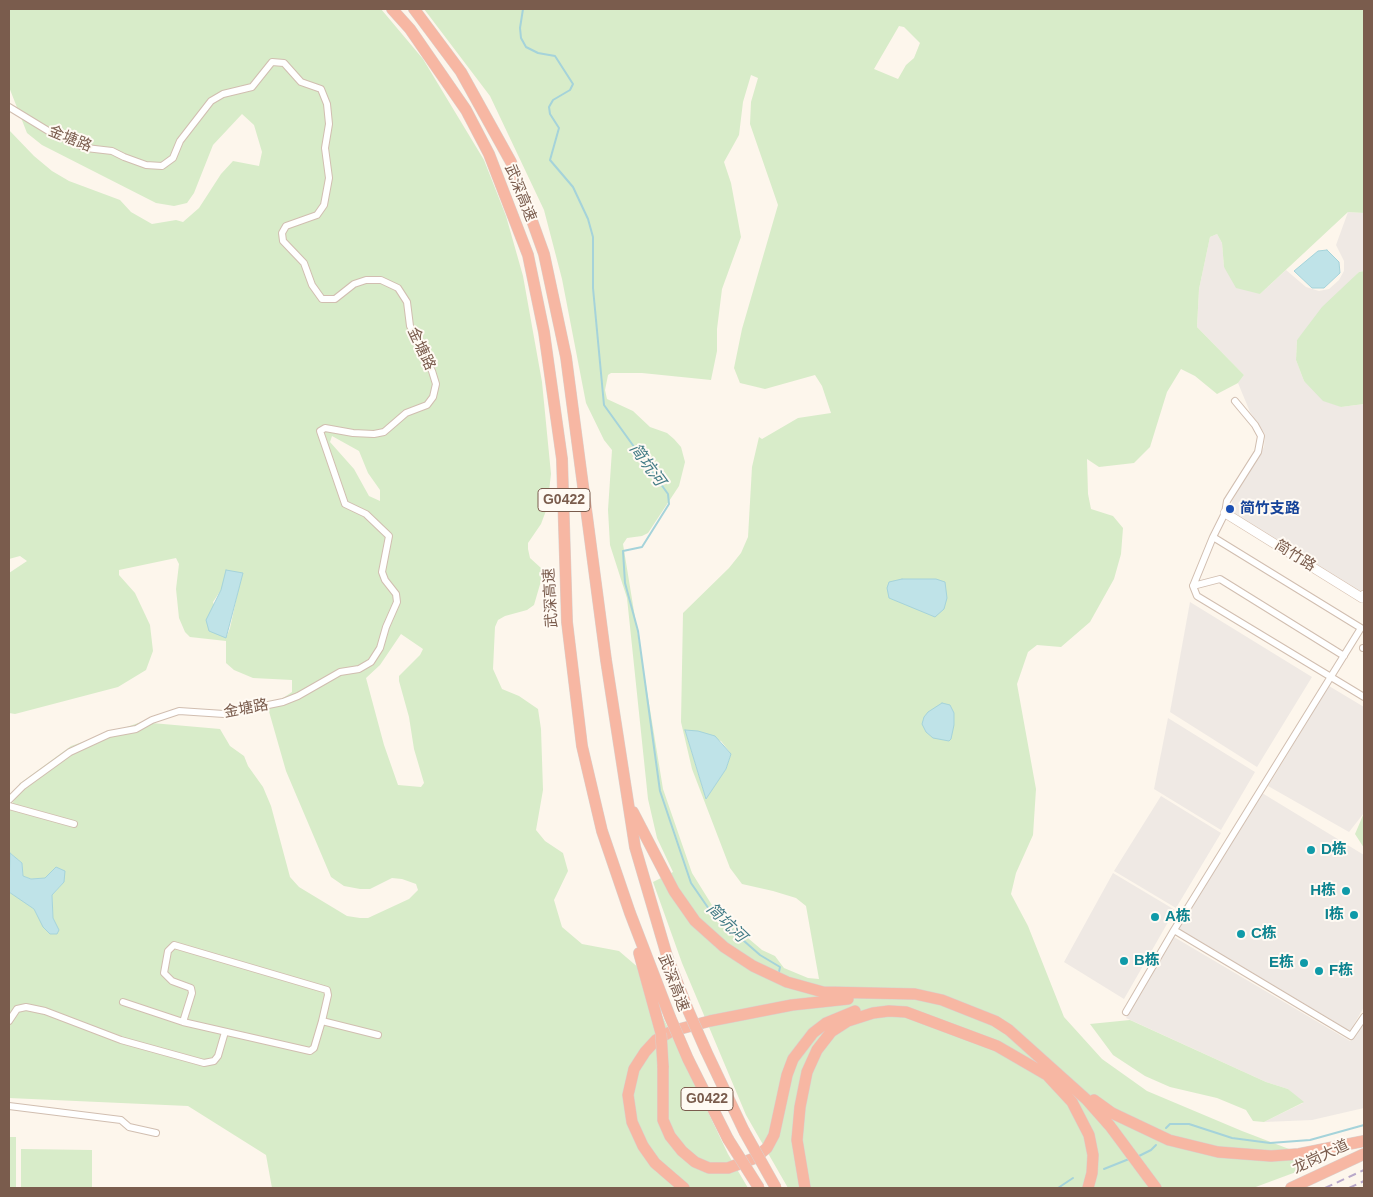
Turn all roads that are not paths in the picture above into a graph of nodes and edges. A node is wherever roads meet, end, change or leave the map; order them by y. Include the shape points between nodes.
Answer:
1 (392, 9) edge
2 (414, 9) edge
3 (9, 107) edge
4 (1235, 401) dead end
5 (1225, 513) junction
6 (1213, 536) junction
7 (1194, 586) junction
8 (1364, 595) edge
9 (1362, 625) edge
10 (1360, 646) edge
11 (1344, 656) junction
12 (1329, 676) junction
13 (1364, 697) edge
14 (9, 800) edge
15 (628, 801) junction
16 (9, 806) edge
17 (74, 824) dead end
18 (630, 912) junction
19 (1174, 930) junction
20 (869, 995) junction
21 (123, 1002) dead end
22 (906, 1012) junction
23 (1126, 1012) dead end
24 (1364, 1017) edge
25 (9, 1021) edge
26 (322, 1021) junction
27 (183, 1022) junction
28 (225, 1032) junction
29 (378, 1035) dead end
30 (1047, 1075) junction
31 (1070, 1083) junction
32 (9, 1106) edge
33 (156, 1133) dead end
34 (1114, 1136) junction
35 (1364, 1141) edge
36 (1364, 1154) edge
37 (684, 1188) edge
38 (759, 1188) edge
39 (776, 1188) edge
40 (805, 1188) edge
41 (1088, 1188) edge
42 (1147, 1188) edge
43 (1156, 1188) edge
44 (1291, 1188) edge

1 - 18 highway, 武深高速 / G0422 via 410,29 466,110 489,154 528,255 544,332 562,459 567,622 582,746 602,830
2 - 15 highway, 武深高速 / G0422 via 461,72 511,162 544,254 566,357
3 - 14 street, 金塘路 via 44,129 86,148 112,150 146,165 162,166 173,158 180,141 211,101 223,94 252,87 272,62 284,63 301,82 321,89 327,104 329,124 325,148 329,178 324,205 317,215 286,226 282,233 283,241 304,263 312,285 322,298 335,299 354,284 366,280 388,282 398,288 407,302 410,326 436,384 434,397 427,405 406,413 384,432 353,433 325,428 320,431 345,504 366,514 389,536 382,572 396,594 397,602 380,648 371,662 359,669 340,672 283,702 224,714 179,711 136,729 109,734 70,752
4 - 5 street via 1261,436 1258,452 1227,501
5 - 6 street
5 - 8 street, 简竹路 via 1362,598
6 - 7 street
6 - 9 street
7 - 11 street via 1220,579
7 - 12 street via 1197,596
9 - 10 street
10 - 11 street
11 - 12 street
12 - 13 street
12 - 19 street
15 - 20 highway via 674,892 695,920 724,947 753,966 788,982 823,992
15 - 39 highway, 武深高速 / G0422, bridge via 635,847 667,956 706,1051 744,1131
16 - 17 street
18 - 22 highway, bridge via 661,1033 663,1120 682,1151 709,1168 728,1168 755,1158 767,1148 774,1135 793,1059 812,1032 860,1009
18 - 38 highway, 武深高速 / G0422, bridge via 688,1059 728,1139
19 - 23 street
19 - 24 street via 1351,1036
20 - 31 highway via 915,994 974,1012 1010,1030
20 - 37 highway via 792,1005 710,1021 672,1031 656,1040 634,1069 628,1095 632,1122 655,1163
21 - 27 street
22 - 30 highway via 997,1046
22 - 40 highway via 873,1013 848,1021 831,1032 817,1050 807,1072 799,1115 797,1140
25 - 28 street via 17,1009 26,1007 121,1040 204,1063 214,1061 218,1056
26 - 27 street via 327,990 174,945 168,950 164,973 172,981 191,988
26 - 28 street via 314,1048 310,1051
26 - 29 street
27 - 28 street
30 - 34 highway via 1074,1095
30 - 41 highway via 1072,1102 1088,1135 1093,1154
31 - 34 highway
31 - 35 highway via 1112,1113 1143,1128 1169,1140 1218,1152 1290,1154
32 - 33 street via 121,1120 129,1127
34 - 42 highway
34 - 43 highway
36 - 44 highway, 龙岗大道

